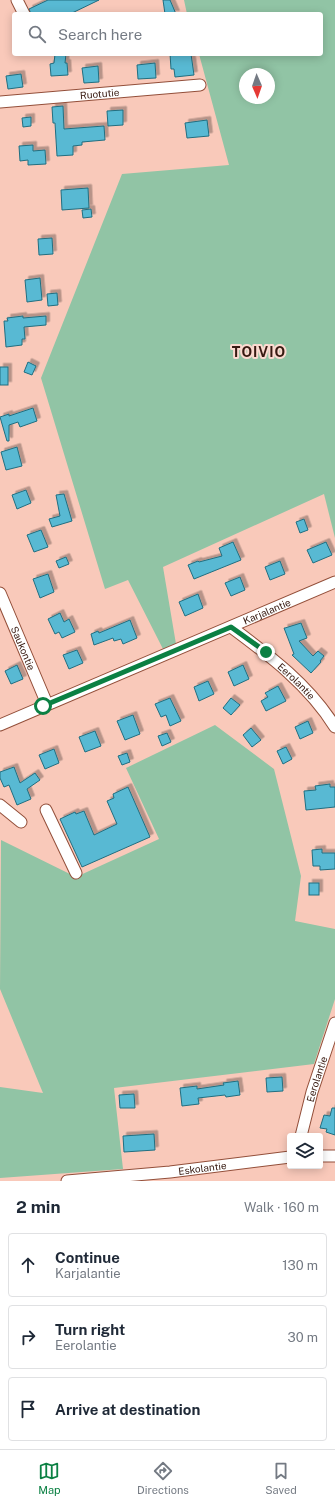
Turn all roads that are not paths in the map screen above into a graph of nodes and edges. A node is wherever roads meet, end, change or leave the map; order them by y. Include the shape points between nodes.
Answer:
1 (17, 0) edge
2 (23, 12) edge
3 (200, 85) dead end
4 (0, 102) edge
5 (335, 582) edge
6 (0, 593) edge
7 (231, 627) junction
8 (47, 704) junction
9 (0, 725) edge
10 (335, 727) edge
11 (0, 805) edge
12 (46, 810) dead end
13 (20, 822) dead end
14 (76, 873) dead end
15 (335, 1023) edge
16 (302, 1133) edge
17 (323, 1156) edge
18 (335, 1156) edge
19 (287, 1157) edge
20 (170, 1176) edge
21 (67, 1181) edge

1 - 2 street
3 - 4 street, Ruotutie
5 - 7 street, Karjalantie
6 - 8 street, Saukontie
7 - 8 street, Karjalantie
7 - 10 street, Eerolantie via 266,652 297,679 319,703
8 - 9 street, Karjalantie
11 - 13 street
12 - 14 street
15 - 16 street, Eerolantie via 312,1092
17 - 18 street
19 - 20 street, Eskolantie
20 - 21 street, Eskolantie

